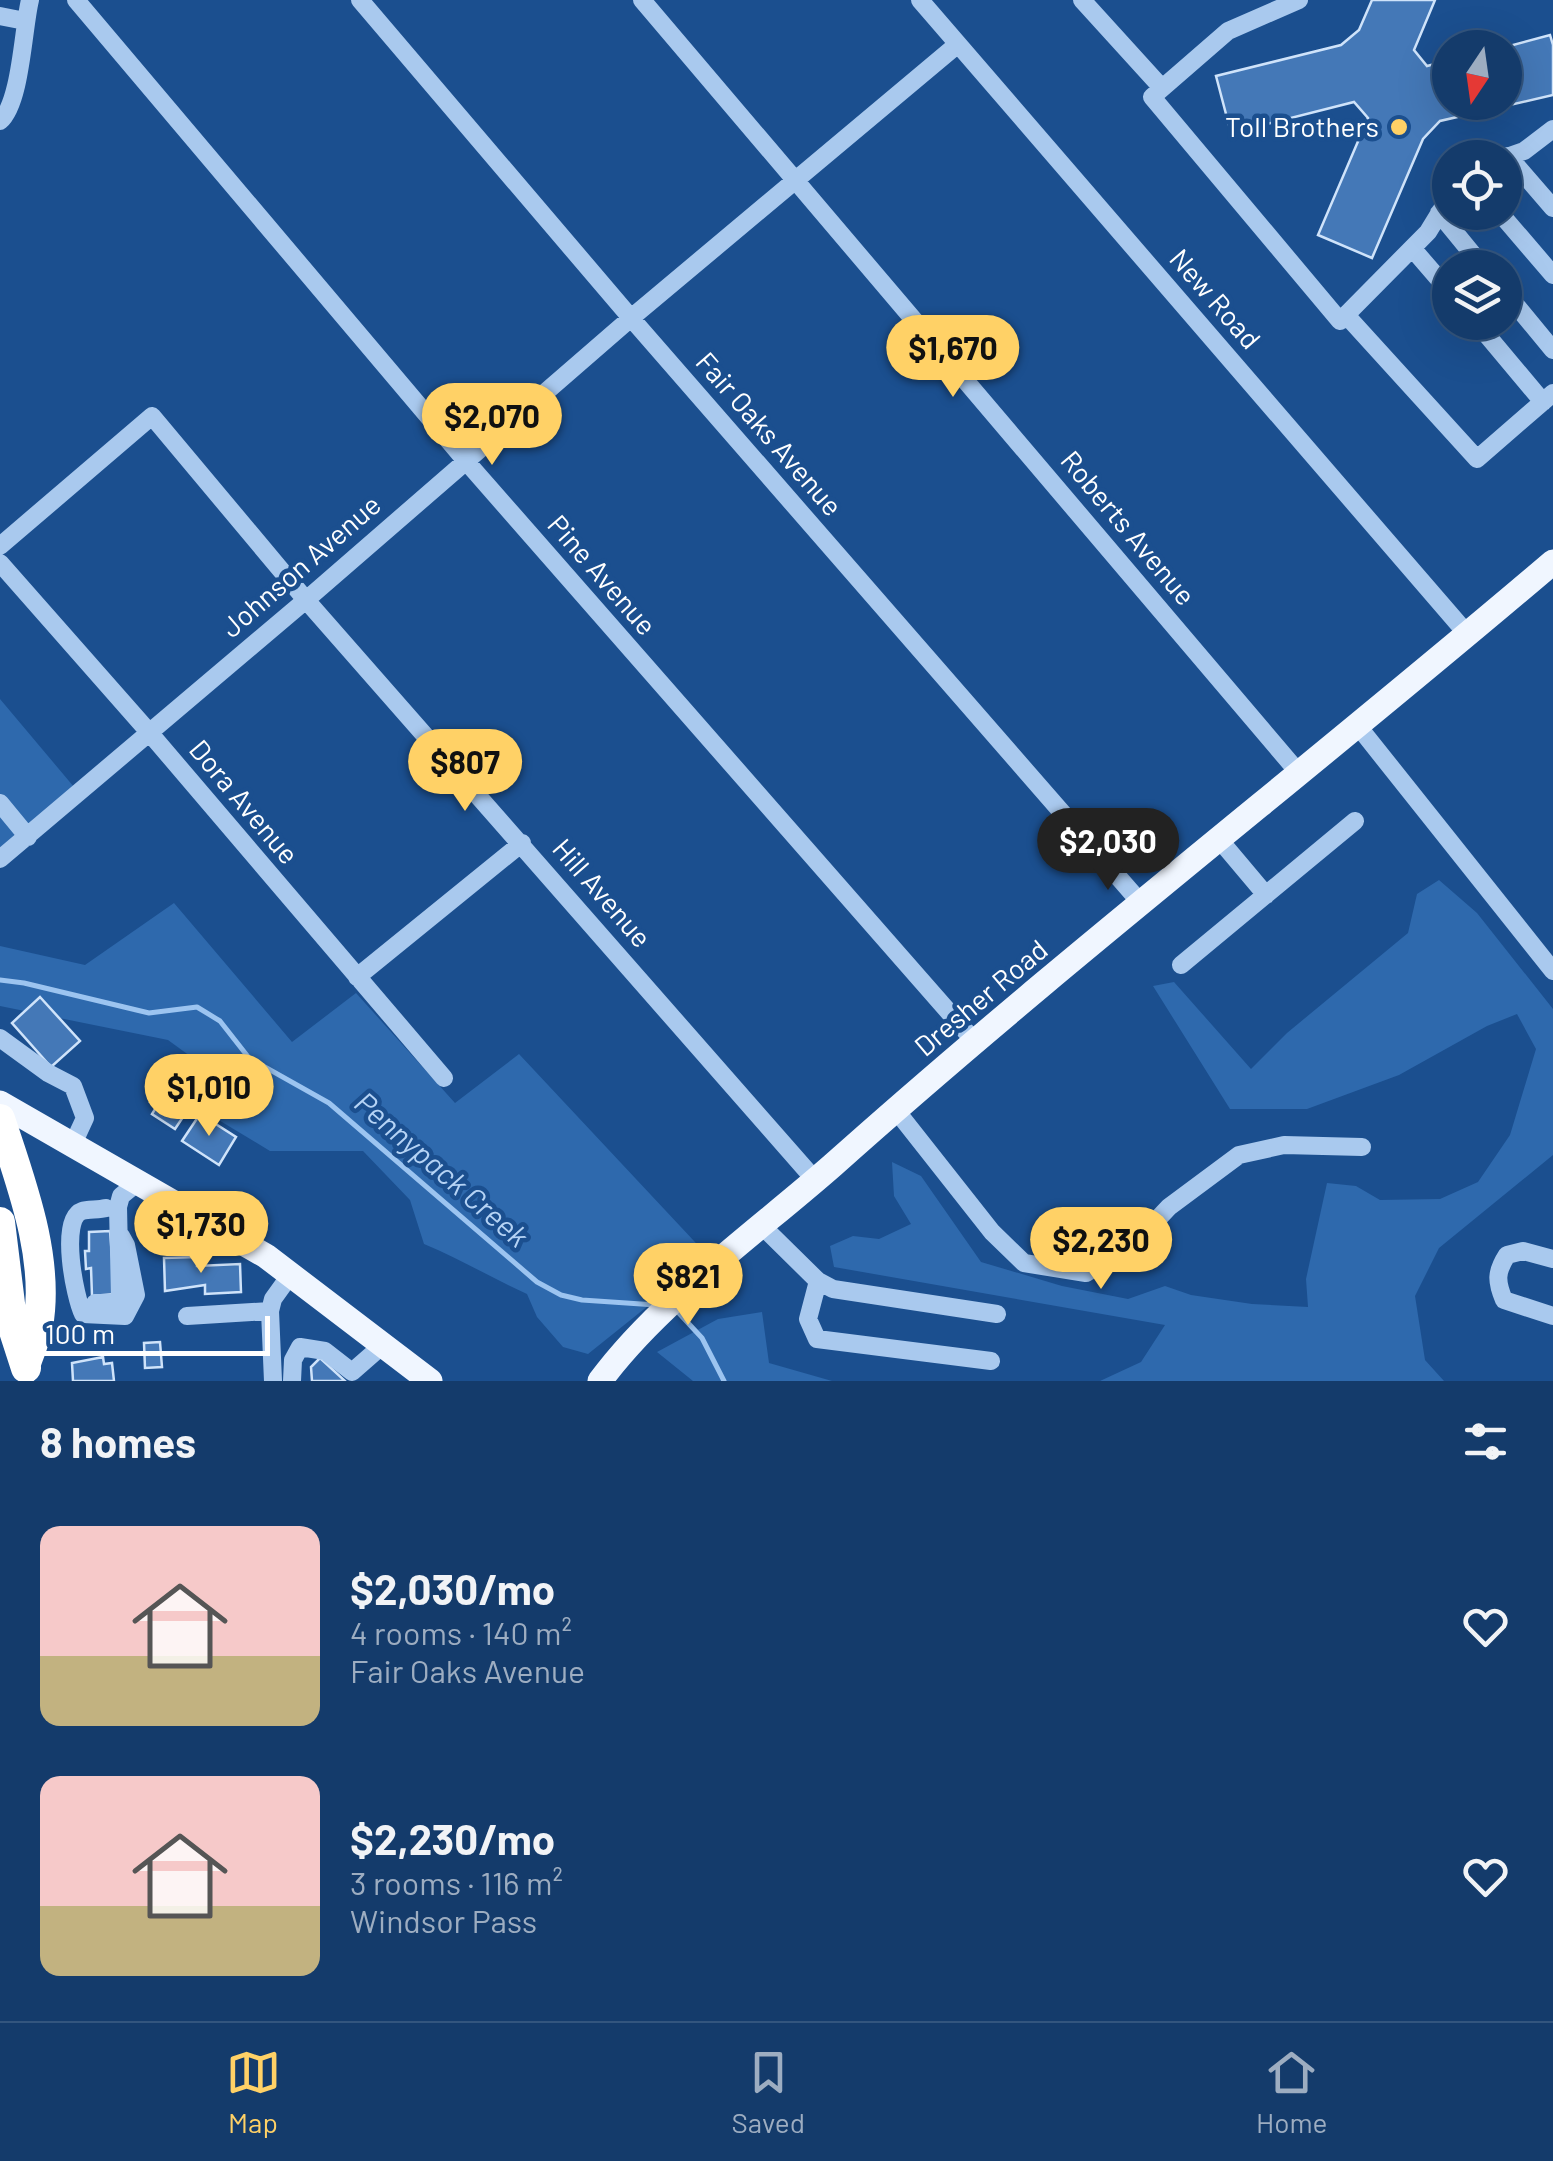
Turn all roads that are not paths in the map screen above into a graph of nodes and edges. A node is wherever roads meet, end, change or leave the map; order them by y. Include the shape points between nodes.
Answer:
1 (76, 0) edge
2 (360, 0) edge
3 (642, 0) edge
4 (920, 0) edge
5 (1082, 0) edge
6 (1299, 0) edge
7 (1260, 7) edge
8 (28, 10) edge
9 (0, 16) edge
10 (958, 44) junction
11 (1162, 88) junction
12 (0, 121) edge
13 (1552, 133) edge
14 (1522, 152) edge
15 (1522, 174) edge
16 (792, 180) junction
17 (1553, 208) edge
18 (1432, 225) edge
19 (1453, 230) edge
20 (1514, 230) edge
21 (1412, 248) junction
22 (1469, 250) edge
23 (1432, 271) edge
24 (1553, 275) edge
25 (1522, 313) edge
26 (1346, 314) junction
27 (630, 318) junction
28 (1493, 340) edge
29 (1553, 350) edge
30 (1548, 398) edge
31 (465, 460) junction
32 (0, 546) edge
33 (1553, 562) edge
34 (0, 563) edge
35 (306, 600) junction
36 (1468, 635) junction
37 (1358, 726) junction
38 (148, 732) junction
39 (1298, 772) junction
40 (0, 803) edge
41 (1356, 821) dead end
42 (28, 836) junction
43 (1218, 838) junction
44 (522, 843) junction
45 (0, 859) edge
46 (1266, 896) junction
47 (1140, 902) junction
48 (1181, 965) dead end
49 (1553, 971) edge
50 (357, 977) junction
51 (0, 1038) edge
52 (976, 1042) junction
53 (444, 1078) dead end
54 (0, 1102) edge
55 (895, 1109) junction
56 (0, 1119) edge
57 (74, 1144) junction
58 (1362, 1147) dead end
59 (113, 1167) junction
60 (815, 1180) junction
61 (138, 1182) junction
62 (109, 1219) junction
63 (0, 1222) edge
64 (762, 1226) junction
65 (35, 1252) junction
66 (1553, 1259) edge
67 (72, 1262) junction
68 (291, 1274) junction
69 (818, 1281) junction
70 (38, 1290) junction
71 (270, 1311) junction
72 (997, 1314) dead end
73 (187, 1316) dead end
74 (1553, 1316) edge
75 (384, 1344) junction
76 (628, 1347) junction
77 (992, 1361) dead end
78 (19, 1370) edge
79 (273, 1381) edge
80 (292, 1381) edge
81 (430, 1381) edge
82 (582, 1381) edge
83 (600, 1381) edge

1 - 31 street, Pine Avenue
2 - 27 street, Fair Oaks Avenue
3 - 16 street, Roberts Avenue
4 - 10 street, New Road
5 - 11 street
6 - 7 street
7 - 11 street
8 - 9 street
8 - 12 street via 13,96
10 - 16 street, Johnson Avenue
10 - 36 street, New Road
11 - 26 street via 1152,96 1340,321
13 - 14 street
15 - 17 street
16 - 27 street, Johnson Avenue
16 - 39 street, Roberts Avenue
18 - 21 street
19 - 22 street
20 - 24 street
21 - 23 street
21 - 26 street
25 - 29 street
26 - 30 street via 1477,459
27 - 31 street, Johnson Avenue
27 - 47 street, Fair Oaks Avenue
28 - 30 street
31 - 35 street, Johnson Avenue
31 - 52 street, Pine Avenue
32 - 35 street, Hill Avenue via 152,416
33 - 36 main road, Dresher Road
34 - 38 street, Dora Avenue
35 - 38 street, Johnson Avenue
35 - 44 street, Hill Avenue
36 - 37 main road, Dresher Road
37 - 39 main road, Dresher Road
37 - 49 street
38 - 42 street, Johnson Avenue
38 - 50 street, Dora Avenue
39 - 43 main road, Dresher Road
40 - 42 street
41 - 46 street
42 - 45 street, Johnson Avenue
43 - 46 street
43 - 47 main road, Dresher Road
44 - 50 street
44 - 60 street, Hill Avenue
46 - 48 street
47 - 52 main road, Dresher Road
50 - 53 street, Dora Avenue
51 - 57 street via 74,1086 85,1118
52 - 55 main road, Dresher Road
54 - 57 main road
55 - 58 street via 1024,1263 1086,1273 1136,1242 1239,1154 1284,1145
55 - 60 main road, Dresher Road
56 - 65 highway
57 - 59 main road
59 - 61 main road
59 - 62 street
60 - 64 main road, Dresher Road
61 - 62 street
61 - 68 main road
62 - 67 street via 80,1211 72,1220
62 - 67 street via 126,1245 136,1295 125,1316 83,1314
63 - 78 highway
64 - 69 street
64 - 76 main road, Dresher Road
65 - 67 street
65 - 70 highway
66 - 74 street via 1523,1251 1507,1255 1497,1283 1504,1300
67 - 70 street
68 - 71 street
68 - 75 main road
69 - 72 street via 833,1289
69 - 77 street via 808,1320 818,1339
70 - 78 highway via 38,1325
71 - 73 street
71 - 79 street
75 - 80 street via 352,1372 325,1351 300,1347
75 - 81 main road
76 - 82 main road
76 - 83 main road, Dresher Road

